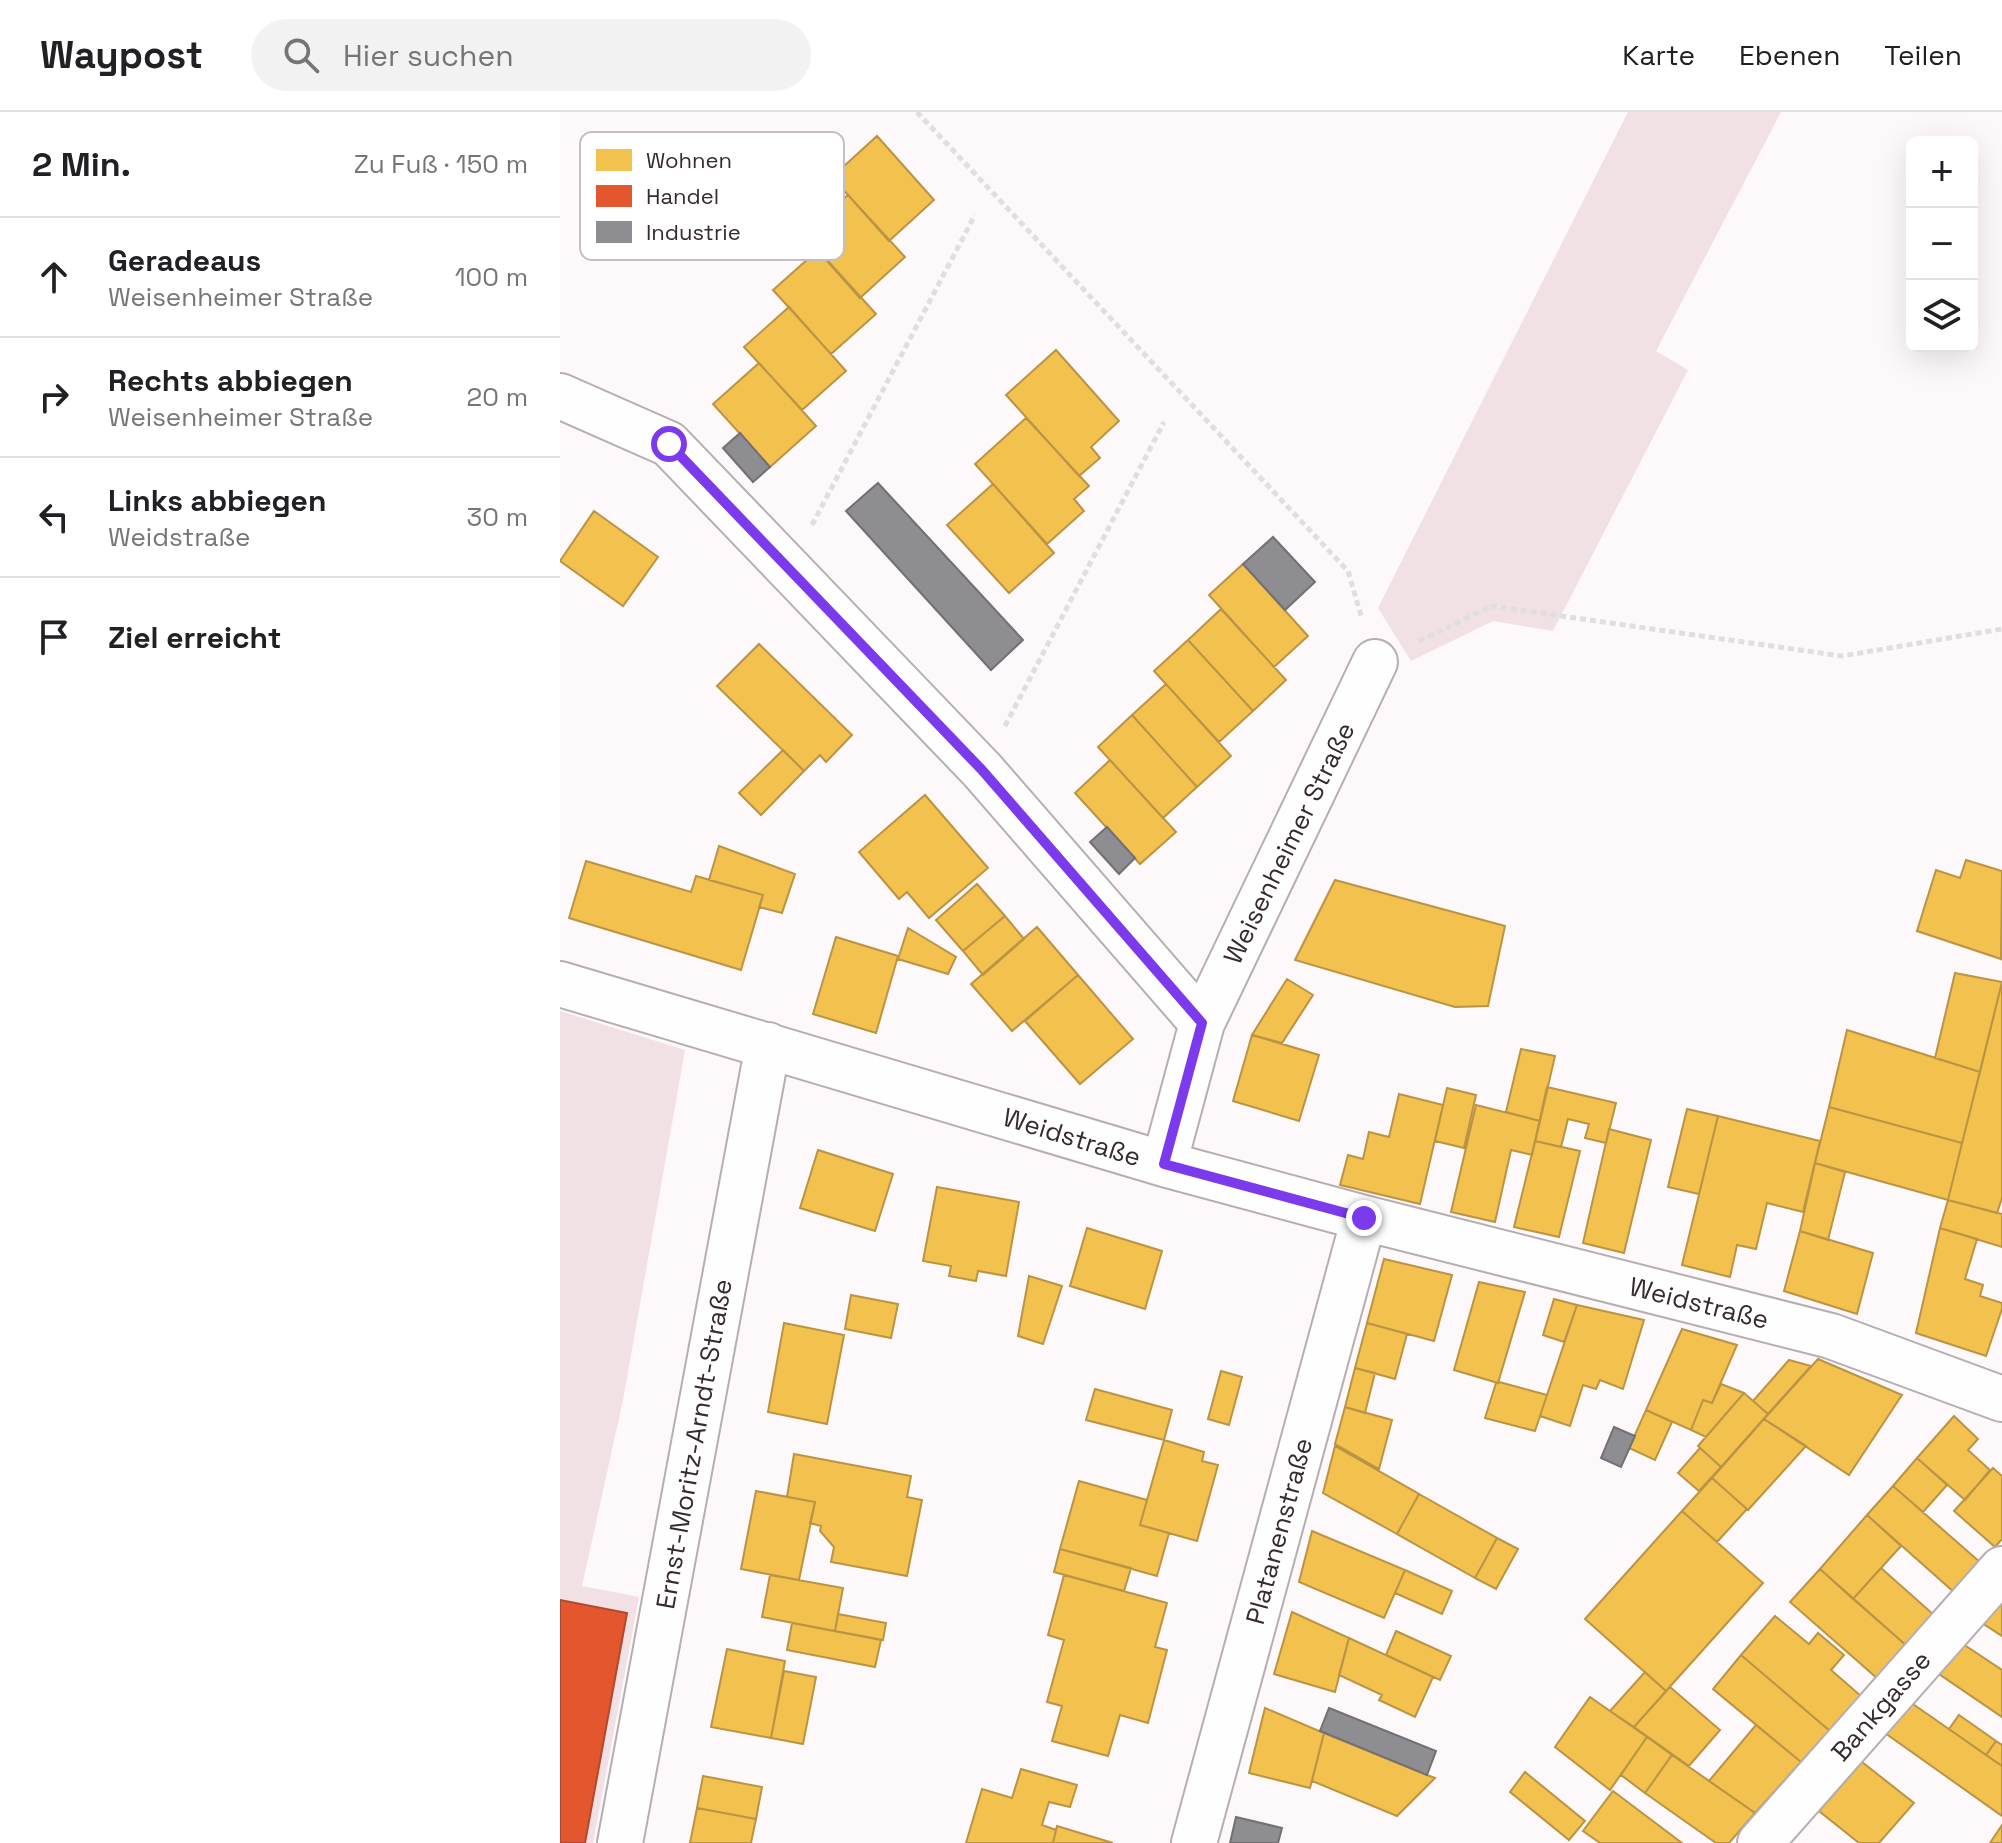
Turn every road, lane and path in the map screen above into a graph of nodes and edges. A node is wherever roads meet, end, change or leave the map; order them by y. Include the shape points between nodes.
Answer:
1 (917, 112) edge
2 (975, 215) dead end
3 (560, 396) edge
4 (1164, 422) dead end
5 (789, 569) junction
6 (2002, 629) edge
7 (1375, 662) junction
8 (982, 770) junction
9 (560, 984) edge
10 (1202, 1023) junction
11 (768, 1045) junction
12 (1164, 1164) junction
13 (1364, 1218) junction
14 (2002, 1399) edge
15 (2002, 1569) edge
16 (620, 1843) edge
17 (1194, 1843) edge
18 (1760, 1843) edge

1 - 7 path via 1348,571
2 - 5 path
3 - 5 street via 669,444
4 - 8 path
5 - 8 street
6 - 7 path via 1842,656 1491,606
7 - 10 street, Weisenheimer Straße
8 - 10 street
9 - 11 street, Weidstraße
10 - 12 street, Weisenheimer Straße
11 - 12 street, Weidstraße
11 - 16 street, Ernst-Moritz-Arndt-Straße
12 - 13 street, Weidstraße
13 - 14 street, Weidstraße via 1831,1336
13 - 17 street, Platanenstraße
15 - 18 street, Bankgasse

